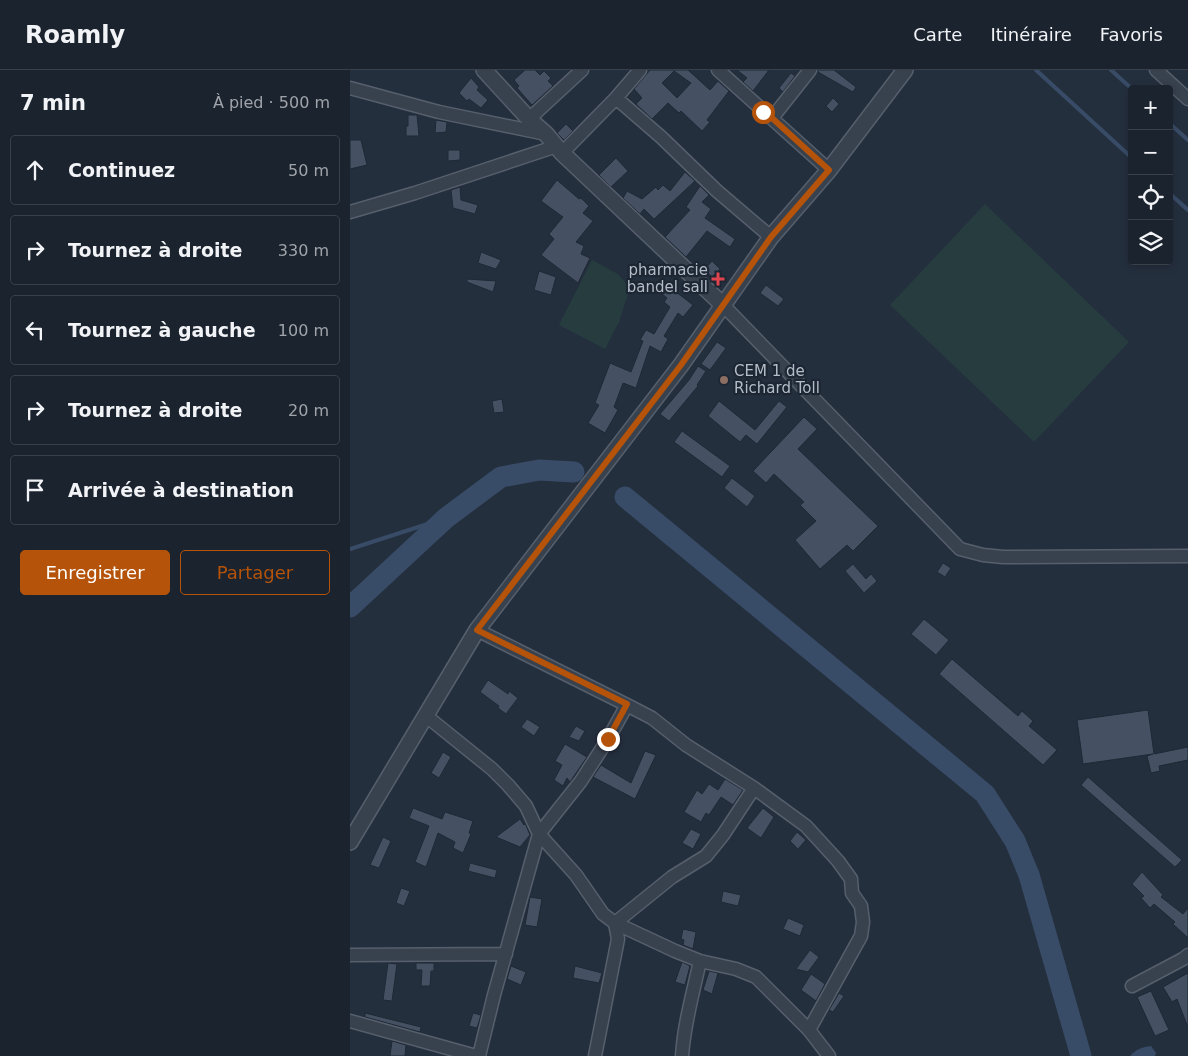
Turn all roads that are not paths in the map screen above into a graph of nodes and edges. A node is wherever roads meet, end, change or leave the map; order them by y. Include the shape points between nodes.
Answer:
1 (484, 70) edge
2 (582, 70) edge
3 (640, 70) edge
4 (810, 70) edge
5 (905, 70) edge
6 (1156, 70) edge
7 (726, 73) edge
8 (350, 88) edge
9 (616, 98) junction
10 (1188, 98) edge
11 (772, 118) junction
12 (529, 119) junction
13 (546, 134) junction
14 (560, 150) junction
15 (829, 170) junction
16 (350, 212) edge
17 (771, 237) junction
18 (723, 306) junction
19 (1188, 556) edge
20 (477, 630) junction
21 (627, 704) junction
22 (425, 716) junction
23 (754, 788) junction
24 (539, 834) junction
25 (350, 842) edge
26 (615, 923) junction
27 (350, 954) edge
28 (506, 954) junction
29 (1186, 960) edge
30 (700, 961) junction
31 (1132, 986) dead end
32 (350, 1021) edge
33 (809, 1030) junction
34 (478, 1056) edge
35 (596, 1056) edge
36 (682, 1056) edge
37 (829, 1056) edge

1 - 12 street
2 - 12 street
3 - 9 street
4 - 11 street
5 - 15 street
6 - 10 street
7 - 11 street
8 - 13 street via 439,112
9 - 14 street
9 - 17 street
11 - 15 street
12 - 13 street
13 - 14 street
14 - 16 street
14 - 18 street
15 - 17 street
17 - 18 street
18 - 19 street via 960,549 983,556 1003,557
18 - 20 street
20 - 21 street
20 - 22 street
21 - 23 street
21 - 24 street via 581,781
22 - 24 street via 508,785 526,806
22 - 25 street
23 - 26 street via 706,856 672,877
23 - 33 street via 806,826 838,861 851,879 852,893 861,906 861,936
24 - 26 street via 576,875 604,914
24 - 28 street
26 - 30 street
26 - 35 street via 618,939
27 - 28 street
28 - 34 street
29 - 31 street
30 - 33 street via 756,977
30 - 36 street
32 - 34 street
33 - 37 street

